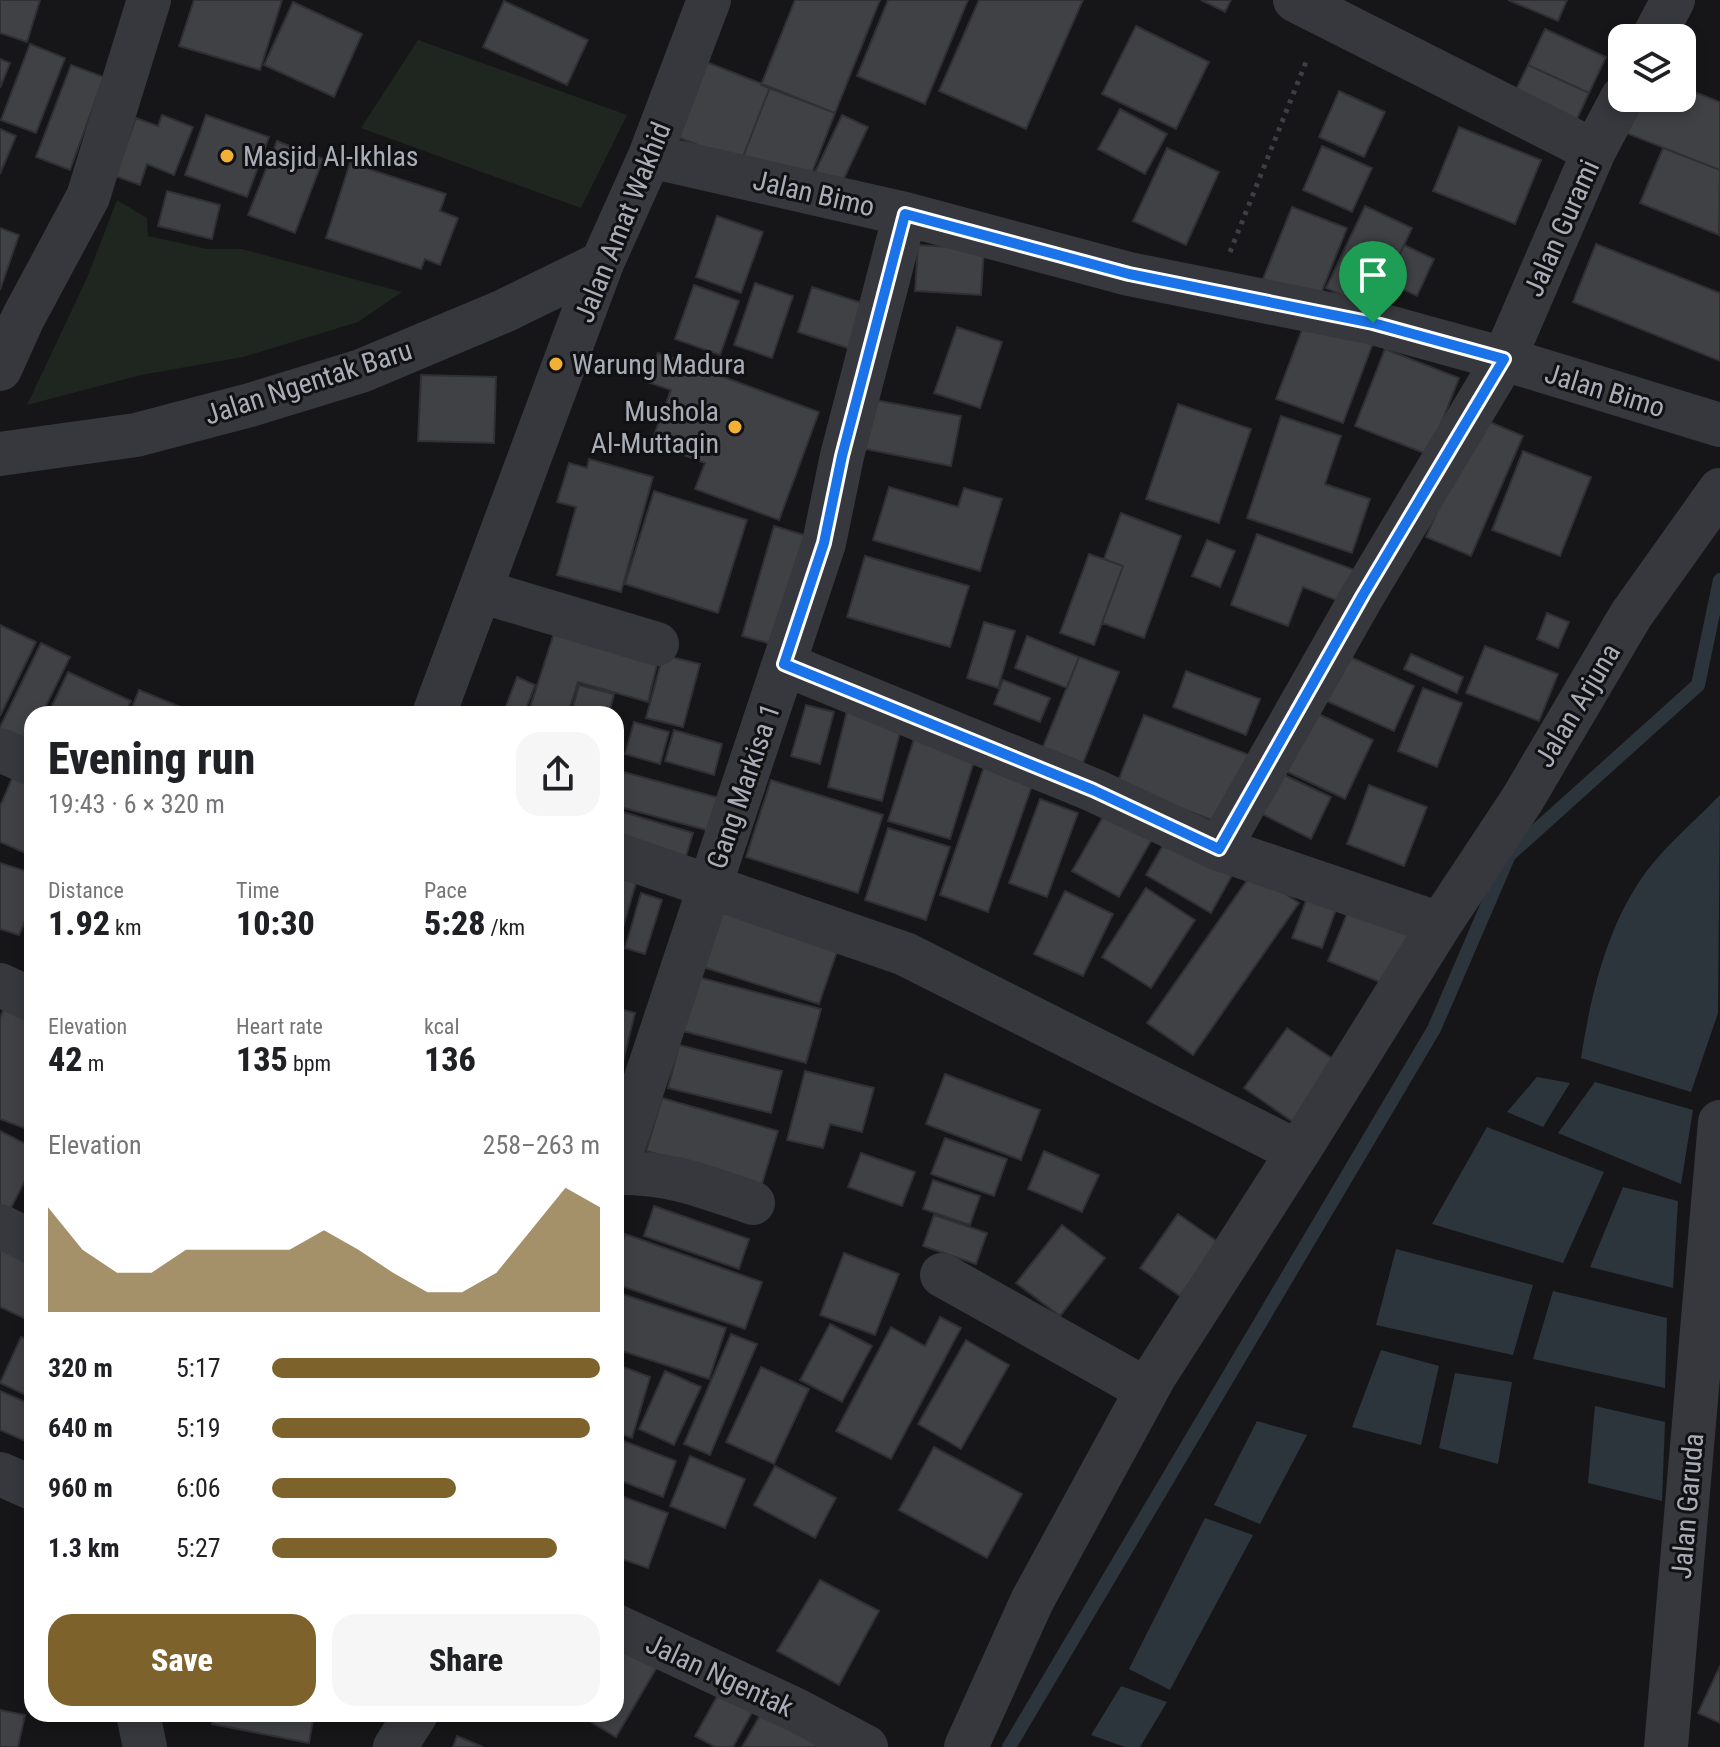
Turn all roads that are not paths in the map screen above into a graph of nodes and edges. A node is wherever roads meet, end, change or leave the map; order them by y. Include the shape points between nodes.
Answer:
1 (149, 0) edge
2 (709, 0) edge
3 (1673, 0) edge
4 (1310, 7) edge
5 (1660, 24) edge
6 (1615, 112) edge
7 (1594, 151) junction
8 (650, 156) junction
9 (905, 214) junction
10 (602, 263) junction
11 (1504, 359) junction
12 (0, 366) edge
13 (1720, 425) edge
14 (1, 447) edge
15 (1720, 490) edge
16 (480, 591) junction
17 (657, 644) dead end
18 (784, 664) junction
19 (437, 706) edge
20 (0, 750) edge
21 (24, 760) edge
22 (1219, 849) junction
23 (624, 857) edge
24 (709, 886) junction
25 (1440, 924) junction
26 (0, 985) edge
27 (24, 996) edge
28 (1720, 1122) edge
29 (624, 1146) edge
30 (1298, 1152) junction
31 (624, 1171) edge
32 (753, 1203) dead end
33 (0, 1226) edge
34 (24, 1238) edge
35 (942, 1275) dead end
36 (1147, 1390) junction
37 (0, 1474) edge
38 (24, 1484) edge
39 (624, 1630) edge
40 (140, 1722) edge
41 (411, 1722) edge
42 (145, 1747) edge
43 (395, 1747) edge
44 (866, 1747) edge
45 (966, 1747) edge
46 (1666, 1747) edge

1 - 12 street via 88,197
2 - 8 street, Jalan Amat Wakhid
3 - 5 street
4 - 7 street
6 - 7 street, Jalan Gurami
7 - 11 street, Jalan Gurami
8 - 9 street, Jalan Bimo
8 - 10 street, Jalan Amat Wakhid
9 - 11 street, Jalan Bimo via 1129,274 1373,323
9 - 18 street, Gang Markisa 1 via 824,543
10 - 14 street, Jalan Ngentak Baru via 361,371 250,405 136,435
10 - 16 street, Jalan Amat Wakhid
11 - 13 street, Jalan Bimo
11 - 22 street, Jalan Gurami
15 - 25 street, Jalan Arjuna via 1631,615 1522,800
16 - 17 street
16 - 19 street, Jalan Amat Wakhid
18 - 22 street via 1093,790
18 - 24 street, Gang Markisa 1
20 - 21 street
22 - 25 street
23 - 24 street
24 - 29 street, Gang Markisa 1
24 - 30 street via 905,954
25 - 30 street, Jalan Arjuna
26 - 27 street
28 - 46 street, Jalan Garuda
30 - 36 street, Jalan Arjuna
31 - 32 street via 684,1180
33 - 34 street
35 - 36 street
36 - 45 street, Jalan Arjuna via 1032,1601
37 - 38 street
39 - 44 street, Jalan Ngentak
40 - 42 street
41 - 43 street

